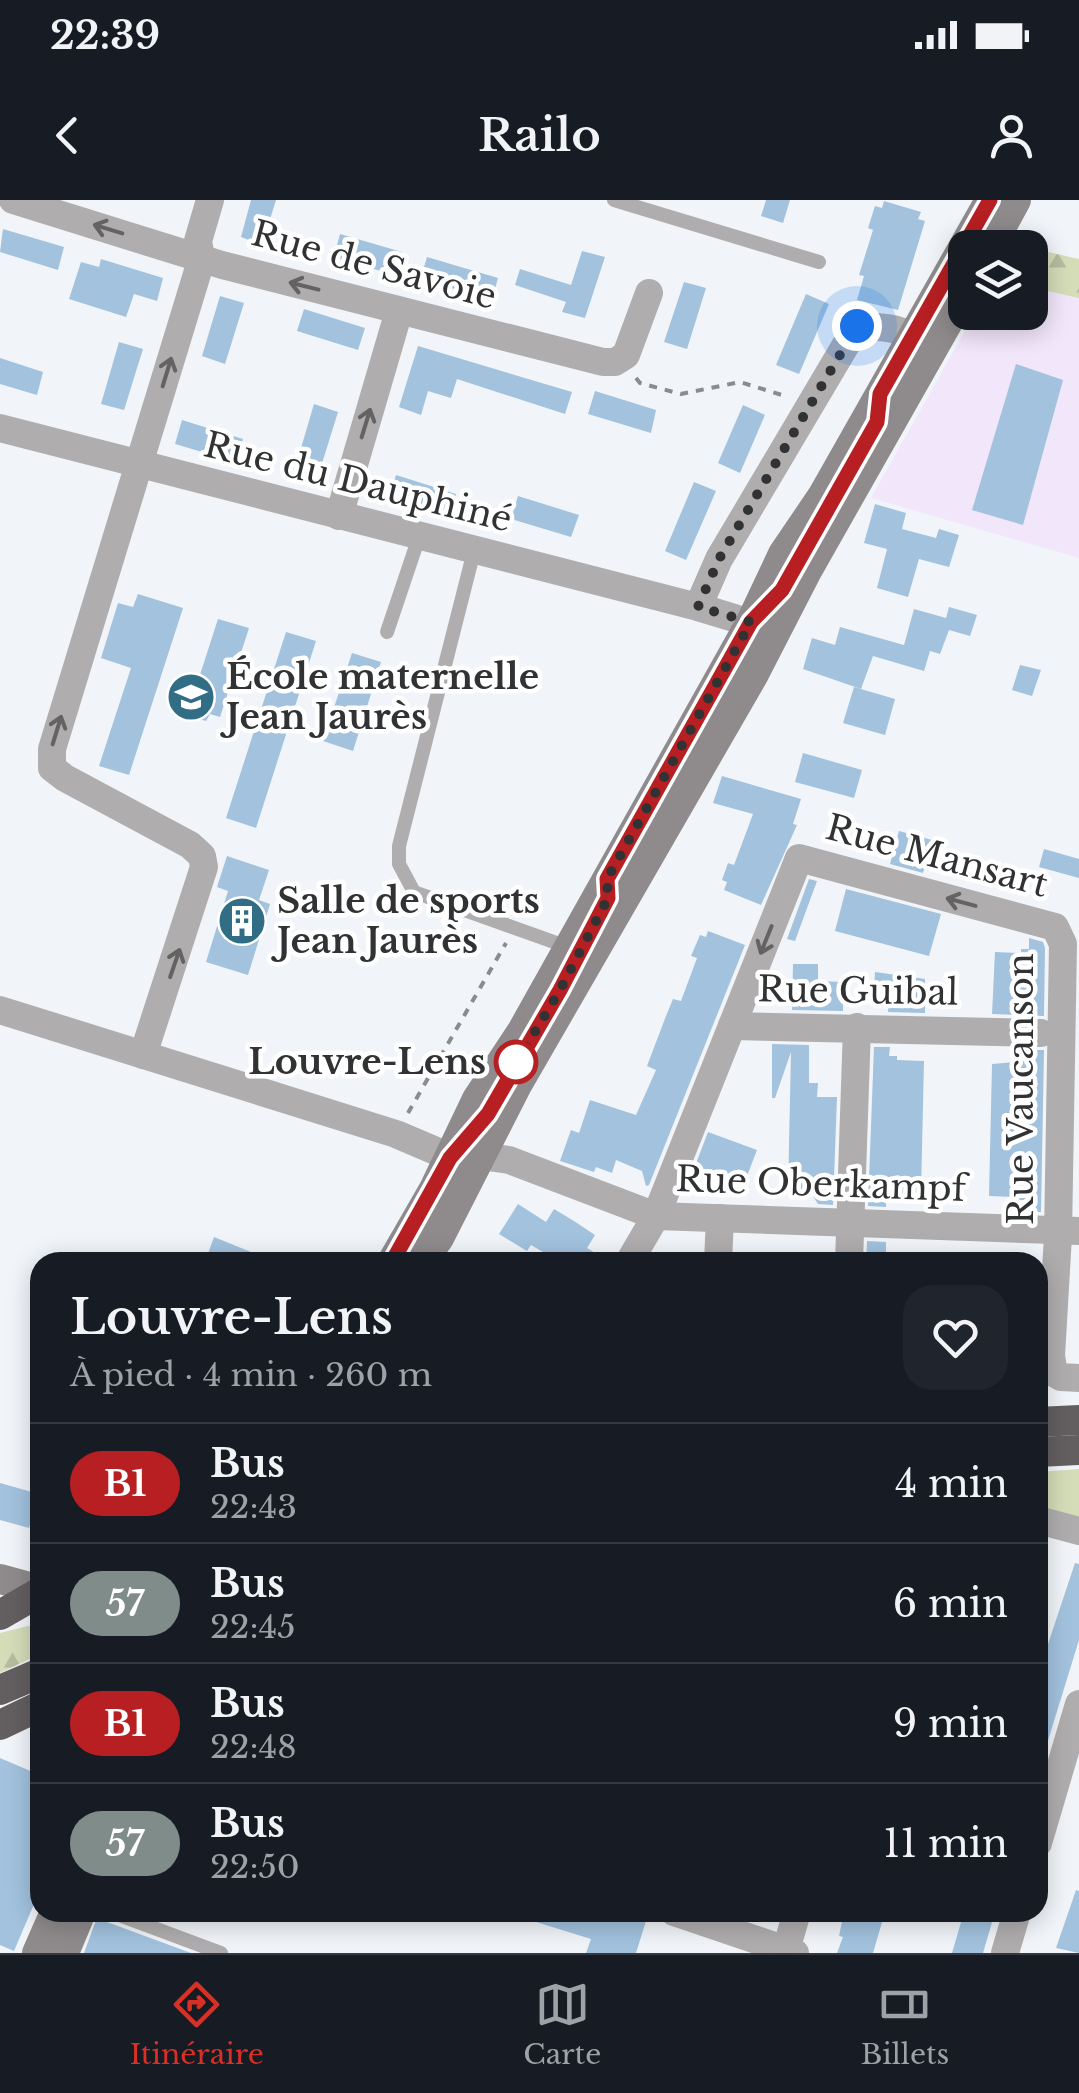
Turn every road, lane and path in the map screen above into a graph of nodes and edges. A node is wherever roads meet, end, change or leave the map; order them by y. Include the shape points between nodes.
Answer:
1 (13, 200) edge
2 (210, 200) edge
3 (614, 200) edge
4 (993, 201) edge
5 (983, 230) edge
6 (991, 230) edge
7 (201, 258) junction
8 (819, 262) dead end
9 (649, 293) dead end
10 (399, 310) junction
11 (948, 313) edge
12 (922, 344) junction
13 (611, 361) junction
14 (808, 405) junction
15 (2, 434) edge
16 (138, 465) junction
17 (338, 516) junction
18 (418, 537) junction
19 (474, 551) junction
20 (698, 607) junction
21 (763, 627) junction
22 (387, 632) dead end
23 (607, 879) junction
24 (516, 927) junction
25 (1056, 927) joint
26 (568, 947) junction
27 (0, 1010) edge
28 (733, 1024) junction
29 (857, 1027) junction
30 (1060, 1033) edge
31 (143, 1056) junction
32 (396, 1134) junction
33 (481, 1156) junction
34 (450, 1158) junction
35 (656, 1216) junction
36 (720, 1218) junction
37 (849, 1223) junction
38 (1065, 1233) edge
39 (398, 1252) edge
40 (412, 1252) edge
41 (428, 1252) edge
42 (635, 1252) edge
43 (718, 1252) edge
44 (849, 1252) edge
45 (1066, 1375) edge
46 (1079, 1420) edge
47 (1048, 1422) edge
48 (1079, 1450) edge
49 (1048, 1452) edge
50 (1048, 1523) edge
51 (1079, 1531) edge
52 (0, 1579) edge
53 (30, 1588) edge
54 (30, 1597) edge
55 (0, 1614) edge
56 (30, 1677) edge
57 (0, 1690) edge
58 (1079, 1704) edge
59 (30, 1711) edge
60 (0, 1725) edge
61 (1048, 1809) edge
62 (50, 1922) edge
63 (62, 1922) edge
64 (77, 1922) edge
65 (138, 1922) edge
66 (703, 1922) edge
67 (796, 1922) edge
68 (1014, 1922) edge
69 (791, 1952) edge
70 (37, 1953) edge
71 (49, 1953) edge
72 (64, 1953) edge
73 (221, 1953) edge
74 (1004, 1953) edge

7 -> 1 street, Rue de Savoie
2 - 7 street via 198,241
3 - 8 lane
4 - 5 lane
4 - 6 main road
4 - 12 main road
10 -> 7 street, Rue de Savoie
16 -> 7 street
9 - 13 street via 626,355
10 - 13 street, Rue de Savoie
17 -> 10 street
11 - 12 main road
12 - 14 street via 885,327 857,326
12 - 21 main road
12 - 21 main road via 880,394 783,554
13 - 14 path via 640,383 681,394 740,382
14 - 20 street
15 - 16 street, Rue du Dauphiné
16 - 17 street, Rue du Dauphiné
31 -> 16 street via 190,917 202,856 52,768 52,749
17 - 18 street, Rue du Dauphiné
18 - 19 street, Rue du Dauphiné
18 - 22 lane
19 - 20 street, Rue du Dauphiné
19 - 24 lane via 399,846 400,864 414,892
20 - 21 street, Rue du Dauphiné
21 - 23 main road
21 - 33 main road via 643,863
23 - 26 main road
23 - 34 lane via 608,898 560,990 488,1114
24 - 26 lane
24 - 32 path
25 -> 28 street, Rue Mansart via 799,858
25 - 30 street, Rue Vaucanson via 1064,944
26 - 34 main road
27 - 31 street
28 - 29 street, Rue Guibal
28 - 35 street
29 - 30 street, Rue Guibal
29 - 37 street
30 - 38 street, Rue Vaucanson
31 - 32 street
32 - 34 street
33 - 34 street, Rue Oberkampf
33 - 35 street, Rue Oberkampf via 509,1160
33 - 40 lane via 444,1194
33 - 41 main road
34 - 39 main road
35 - 36 street, Rue Oberkampf
35 - 42 street
36 - 37 street, Rue Oberkampf
36 - 43 street
37 - 38 street, Rue Oberkampf
37 - 44 street
38 - 45 street, Rue Vaucanson via 1051,1356
46 - 47 highway
48 - 49 highway
50 - 51 street
52 - 53 main road
54 - 55 highway
56 - 57 highway
58 - 61 street
59 - 60 highway
62 - 70 main road
63 - 71 lane
64 - 72 main road
65 - 73 lane
66 - 69 street
67 - 69 street
68 - 74 street

